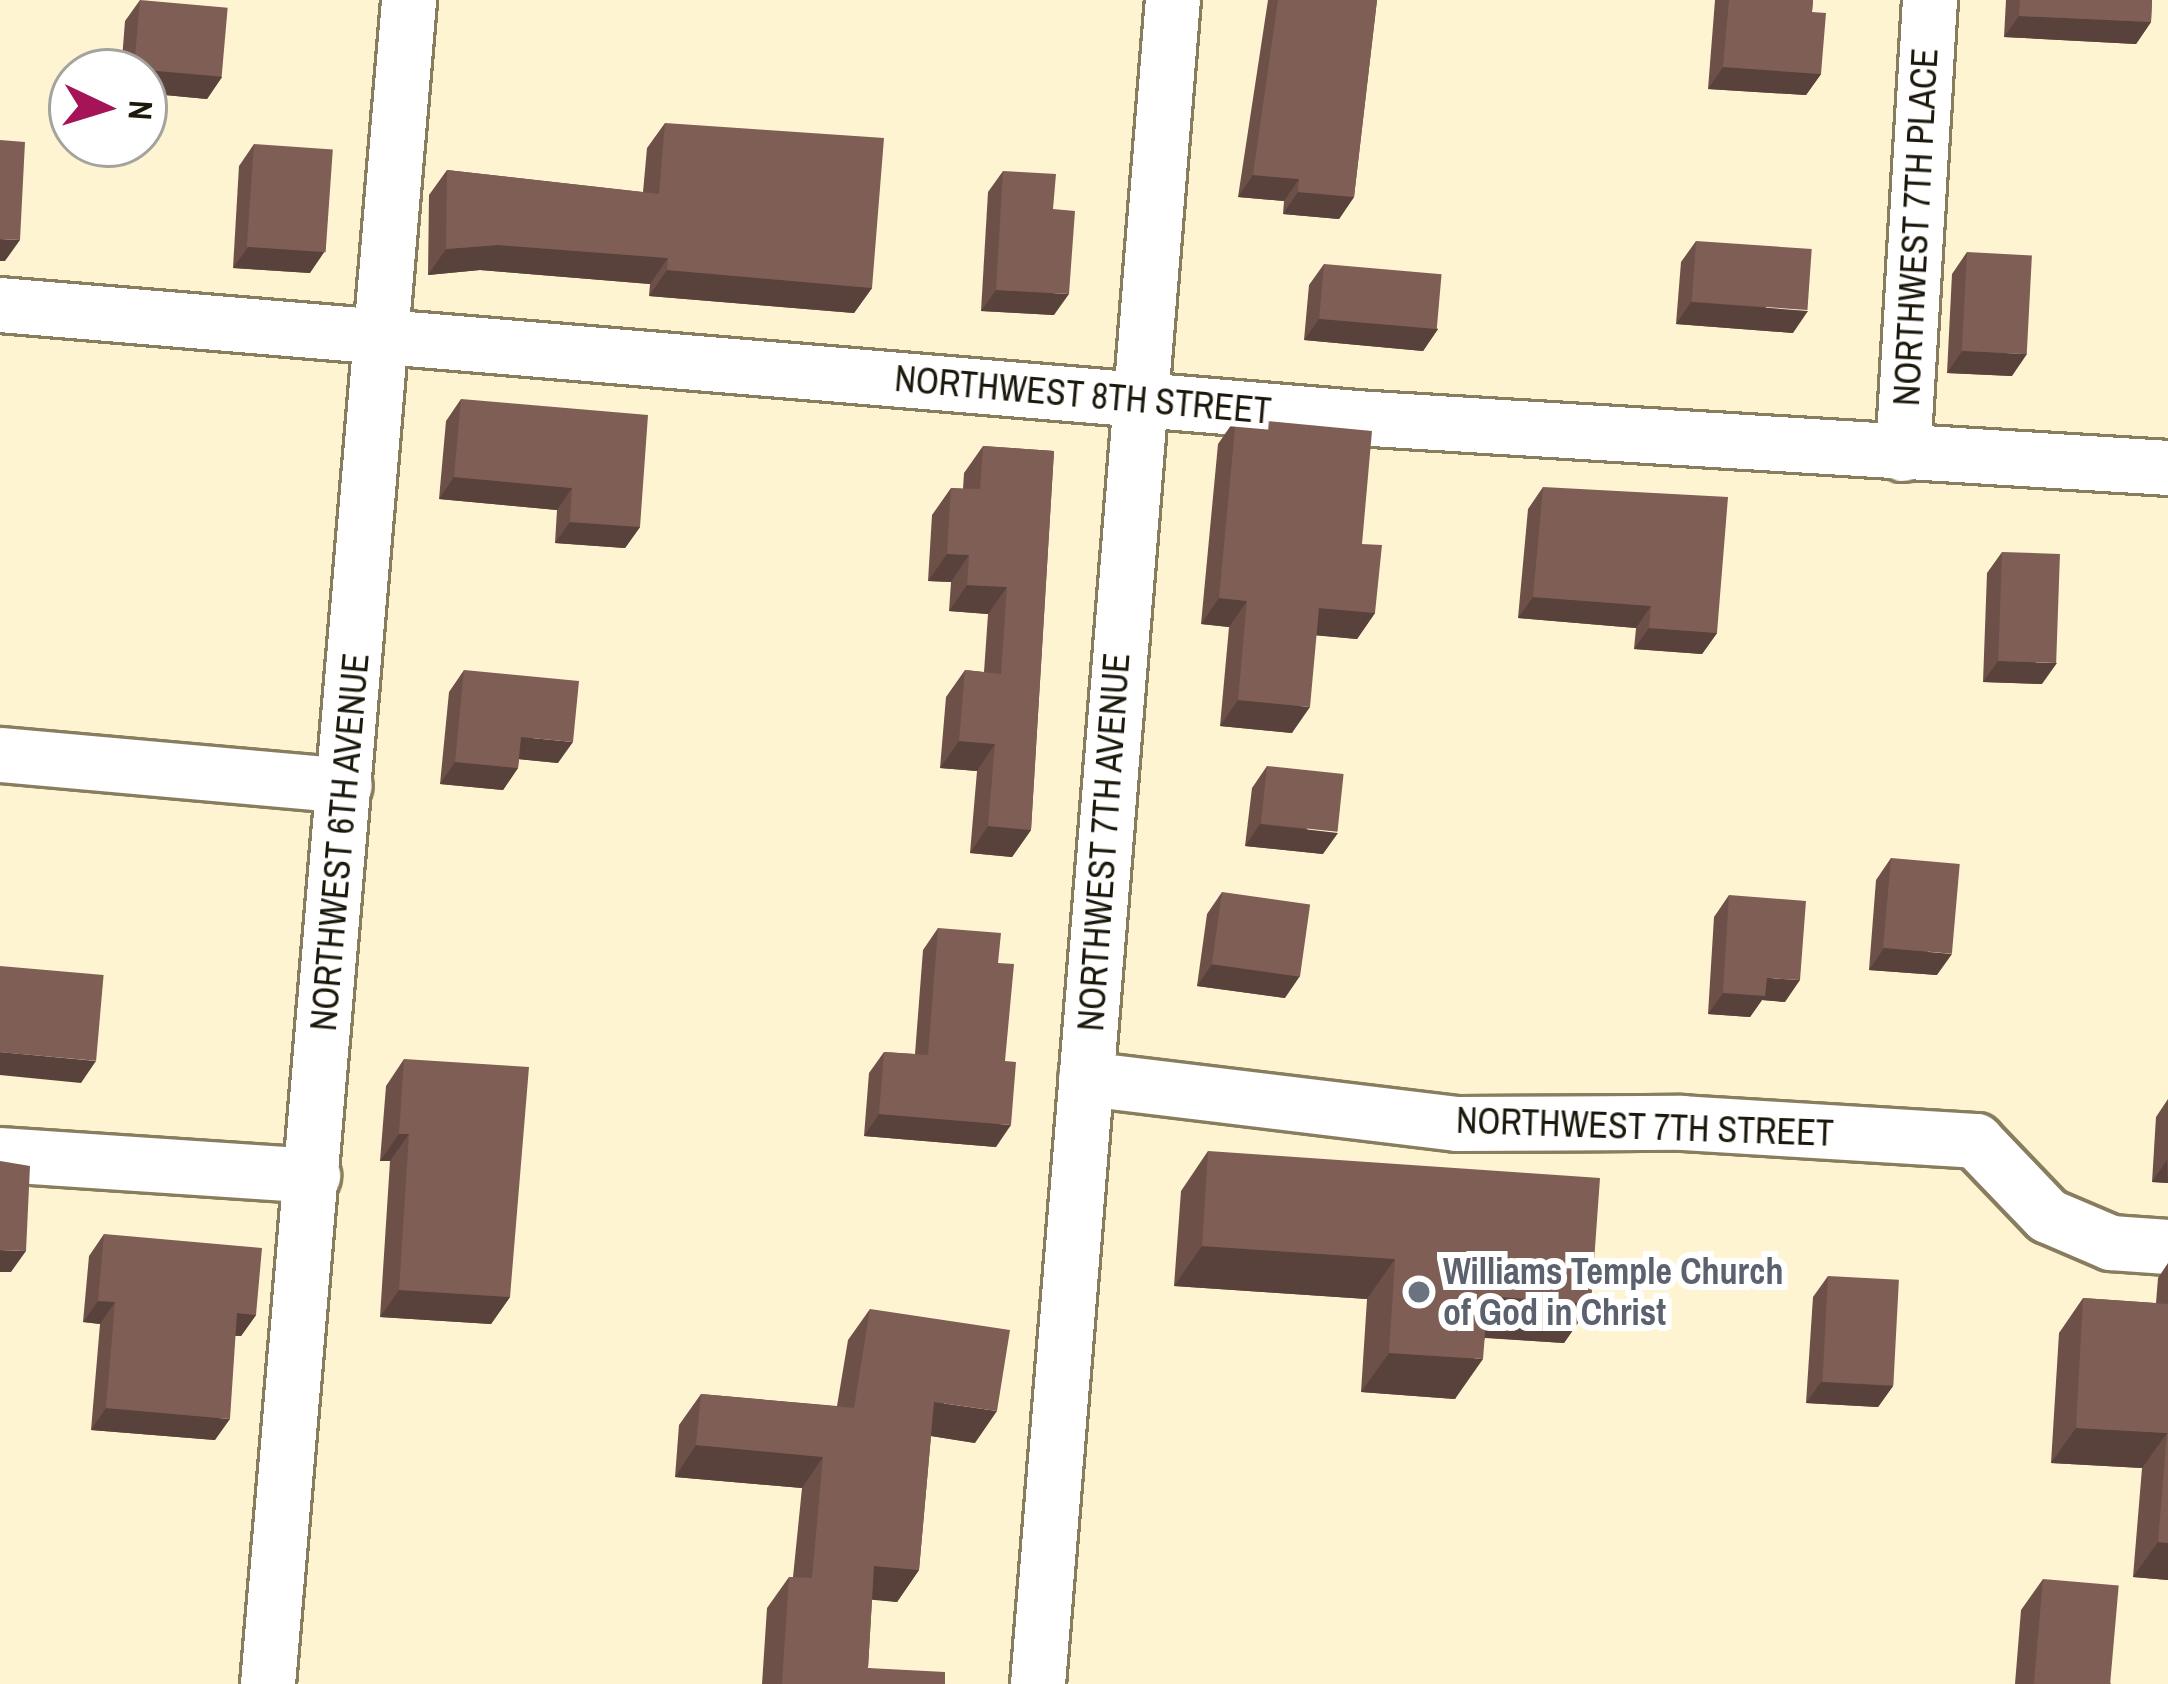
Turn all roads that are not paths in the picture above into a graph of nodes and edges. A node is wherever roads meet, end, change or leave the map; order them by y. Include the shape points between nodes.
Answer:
1 (409, 0) edge
2 (1173, 0) edge
3 (1930, 0) edge
4 (0, 305) edge
5 (385, 335) junction
6 (1139, 400) junction
7 (1903, 454) junction
8 (2168, 468) edge
9 (0, 755) edge
10 (345, 786) junction
11 (1086, 1078) junction
12 (0, 1155) edge
13 (313, 1176) junction
14 (2168, 1247) edge
15 (268, 1684) edge
16 (1038, 1684) edge

1 - 5 street, NORTHWEST 6TH AVENUE
2 - 6 street, NORTHWEST 7TH AVENUE
3 - 7 street, NORTHWEST 7TH PLACE
4 - 5 street, NORTHWEST 8TH STREET
5 - 6 street, NORTHWEST 8TH STREET
5 - 10 street, NORTHWEST 6TH AVENUE
6 - 7 street, NORTHWEST 8TH STREET
6 - 11 street, NORTHWEST 7TH AVENUE
7 - 8 street, NORTHWEST 8TH STREET
9 - 10 street
10 - 13 street, NORTHWEST 6TH AVENUE
11 - 14 street, NORTHWEST 7TH STREET via 1457,1124 1682,1123 1976,1141 2048,1216 2111,1243
11 - 16 street, NORTHWEST 7TH AVENUE
12 - 13 street
13 - 15 street, NORTHWEST 6TH AVENUE

